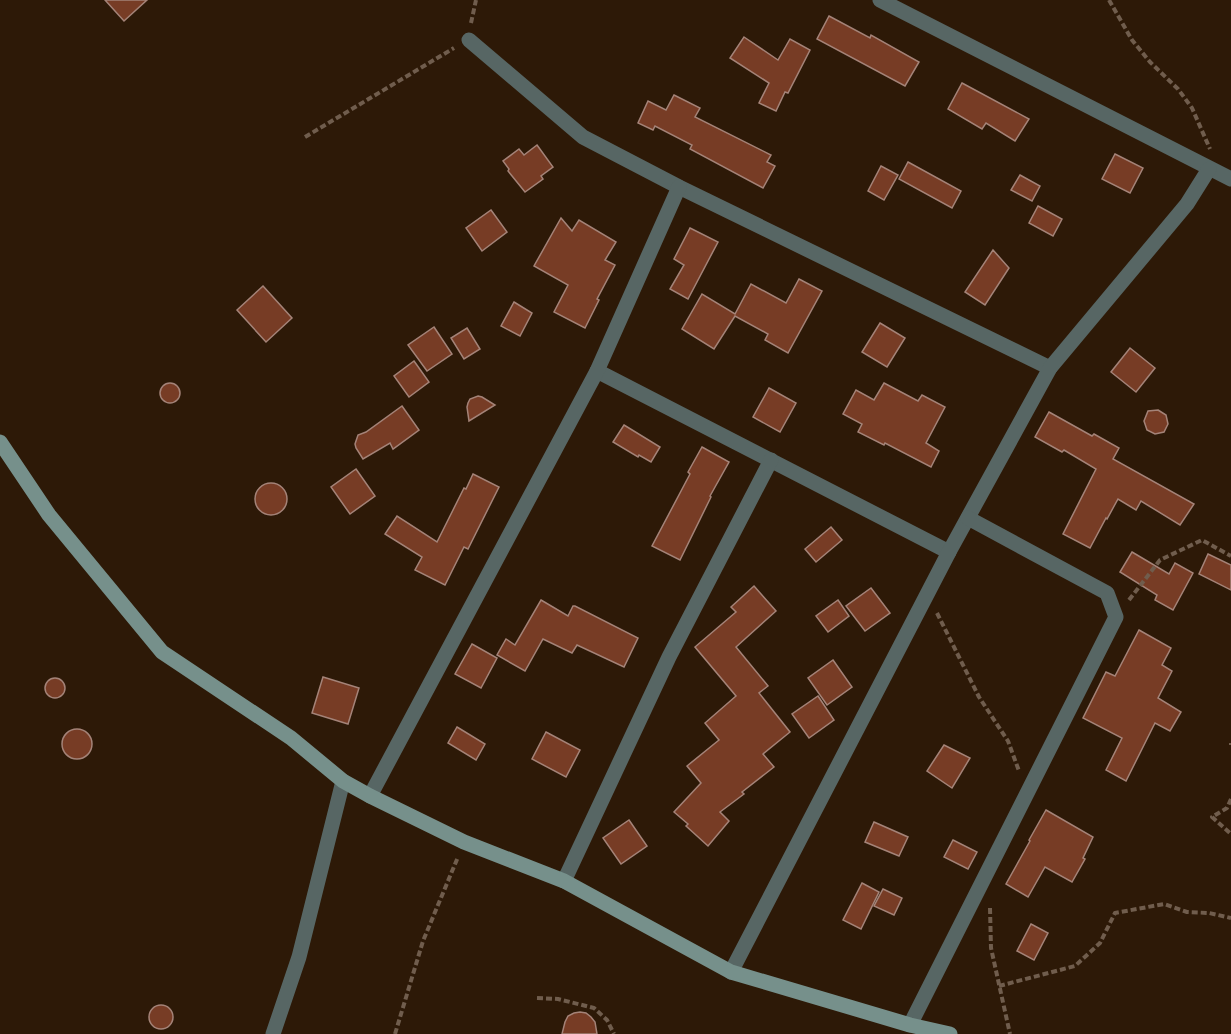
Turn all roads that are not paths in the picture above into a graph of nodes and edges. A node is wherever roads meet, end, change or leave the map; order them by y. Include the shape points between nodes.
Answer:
1 (880, 0) edge
2 (469, 40) road end
3 (1209, 169) junction
4 (1231, 179) edge
5 (679, 187) junction
6 (1050, 368) junction
7 (597, 371) junction
8 (0, 442) edge
9 (771, 460) junction
10 (968, 518) junction
11 (949, 552) junction
12 (344, 781) junction
13 (369, 796) junction
14 (564, 881) junction
15 (731, 972) junction
16 (910, 1025) junction
17 (273, 1034) edge
18 (950, 1034) edge

1 - 3 street
2 - 5 street via 583,137
3 - 4 street
3 - 6 street via 1187,204
5 - 6 street
5 - 7 street
6 - 10 street
7 - 9 street
7 - 13 street
8 - 12 main road via 48,515 162,652 291,738
9 - 11 street
9 - 14 street via 669,657
10 - 11 street
10 - 16 street via 1107,593 1116,617
11 - 15 street
12 - 13 main road
12 - 17 street via 299,957
13 - 14 main road via 464,842
14 - 15 main road
15 - 16 main road
16 - 18 main road

